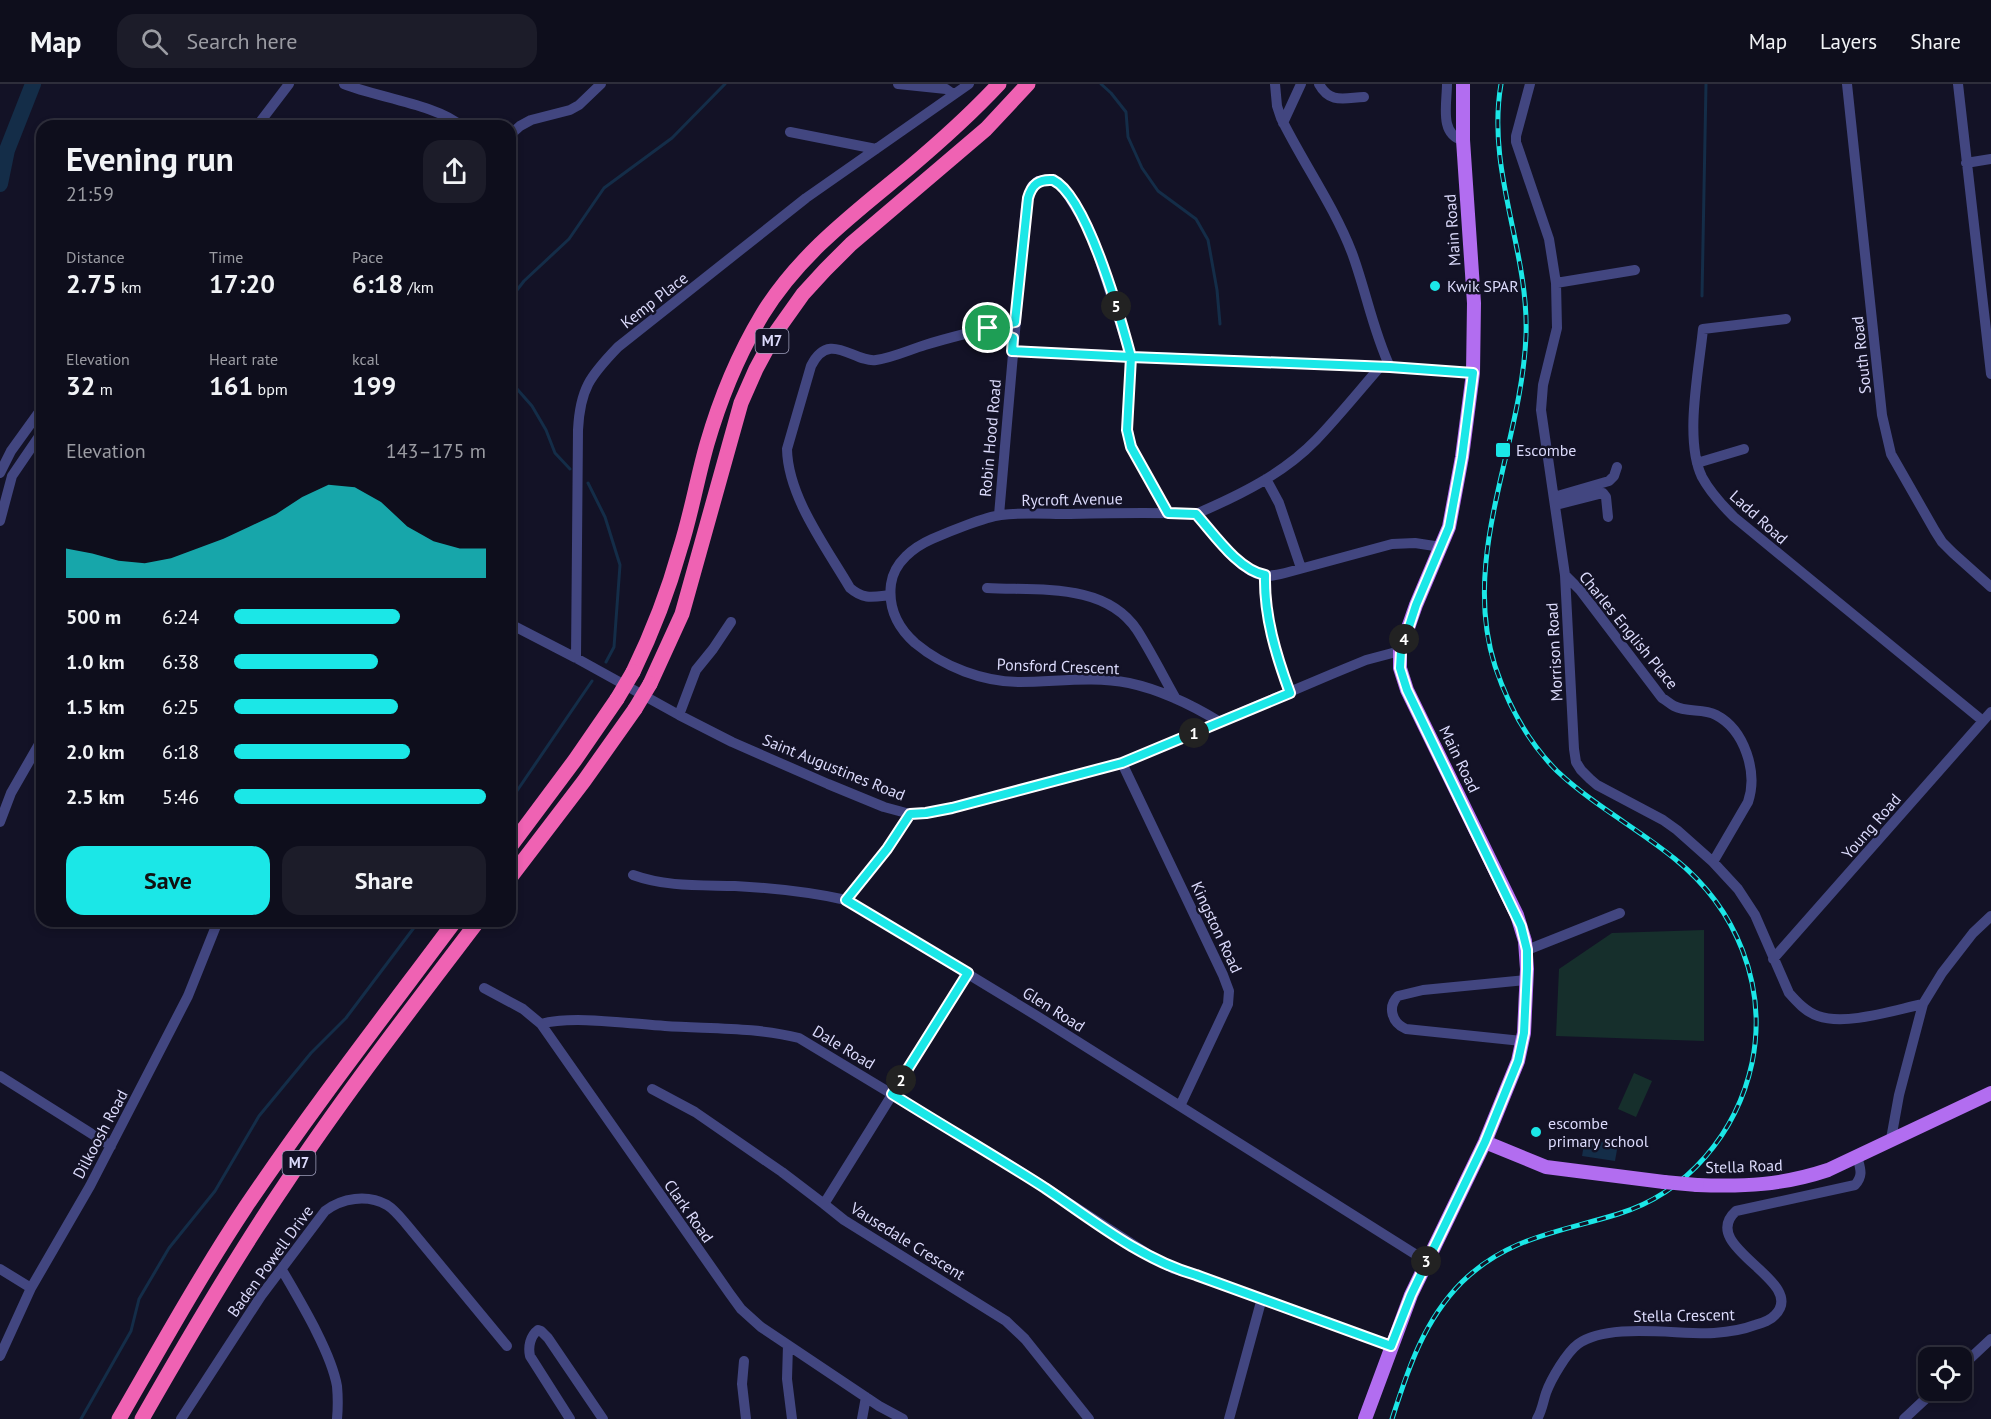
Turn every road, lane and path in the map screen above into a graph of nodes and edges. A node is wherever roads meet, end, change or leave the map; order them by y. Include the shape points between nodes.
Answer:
1 (289, 84) edge
2 (344, 84) edge
3 (601, 84) edge
4 (898, 84) edge
5 (969, 84) edge
6 (999, 84) edge
7 (1028, 84) edge
8 (1275, 84) edge
9 (1301, 84) edge
10 (1319, 84) edge
11 (1447, 84) edge
12 (1463, 84) edge
13 (1530, 84) edge
14 (1847, 84) edge
15 (1958, 84) edge
16 (953, 94) junction
17 (1364, 97) dead end
18 (262, 120) edge
19 (454, 120) edge
20 (1283, 123) junction
21 (516, 130) edge
22 (790, 132) dead end
23 (1463, 140) junction
24 (849, 143) junction
25 (876, 149) junction
26 (1991, 159) edge
27 (858, 161) junction
28 (1966, 163) junction
29 (1635, 270) dead end
30 (1556, 283) junction
31 (1786, 319) dead end
32 (1015, 322) junction
33 (988, 328) junction
34 (1013, 338) junction
35 (1012, 351) junction
36 (1131, 357) junction
37 (1385, 367) junction
38 (1473, 373) junction
39 (1991, 374) edge
40 (36, 417) edge
41 (36, 441) edge
42 (1744, 449) dead end
43 (1697, 463) junction
44 (1617, 467) dead end
45 (0, 474) edge
46 (1266, 479) junction
47 (1555, 501) junction
48 (1168, 513) junction
49 (1196, 514) junction
50 (999, 515) junction
51 (1608, 517) dead end
52 (0, 522) edge
53 (1441, 547) junction
54 (1301, 568) junction
55 (1265, 575) junction
56 (1565, 575) junction
57 (1991, 587) edge
58 (987, 588) dead end
59 (890, 595) junction
60 (730, 622) dead end
61 (516, 630) edge
62 (1401, 651) junction
63 (576, 658) junction
64 (1290, 693) junction
65 (1176, 699) junction
66 (1991, 712) edge
67 (679, 715) junction
68 (1983, 721) junction
69 (1220, 722) junction
70 (36, 750) edge
71 (1122, 763) junction
72 (910, 814) junction
73 (0, 822) edge
74 (516, 839) edge
75 (1713, 862) junction
76 (516, 870) edge
77 (633, 875) dead end
78 (846, 900) junction
79 (1620, 913) dead end
80 (1991, 916) edge
81 (216, 927) edge
82 (450, 927) edge
83 (473, 927) edge
84 (1527, 950) junction
85 (1773, 959) junction
86 (968, 973) junction
87 (1527, 980) junction
88 (484, 988) dead end
89 (1923, 1004) junction
90 (541, 1024) junction
91 (1522, 1041) junction
92 (0, 1076) edge
93 (652, 1089) dead end
94 (1991, 1093) edge
95 (892, 1094) junction
96 (1180, 1106) junction
97 (1892, 1139) junction
98 (1485, 1142) junction
99 (111, 1146) junction
100 (1857, 1156) junction
101 (824, 1204) junction
102 (1426, 1261) junction
103 (0, 1269) edge
104 (282, 1270) junction
105 (31, 1288) junction
106 (1262, 1298) junction
107 (1991, 1339) edge
108 (788, 1345) junction
109 (507, 1346) dead end
110 (1391, 1346) junction
111 (0, 1356) edge
112 (1972, 1357) edge
113 (744, 1361) dead end
114 (866, 1397) junction
115 (1923, 1401) edge
116 (119, 1419) edge
117 (142, 1419) edge
118 (181, 1419) edge
119 (337, 1419) edge
120 (570, 1419) edge
121 (603, 1419) edge
122 (746, 1419) edge
123 (792, 1419) edge
124 (862, 1419) edge
125 (903, 1419) edge
126 (1089, 1419) edge
127 (1229, 1419) edge
128 (1365, 1419) edge
129 (1537, 1419) edge
130 (1904, 1419) edge

1 - 18 street
2 - 19 street
3 - 21 street via 570,110 531,120
4 - 16 street
5 - 16 street, Kemp Place
6 - 74 highway, M7, bridge via 967,118 832,231 763,313 720,402 681,548 648,641 617,699
7 - 76 highway, M7, bridge via 979,135 851,244 803,294 776,332 741,404 682,614 650,684 584,781
8 - 20 street
9 - 20 street
10 - 17 street via 1330,97
11 - 23 street via 1449,130
12 - 23 main road, Main Road
13 - 30 street, Morrison Road via 1516,142 1549,239
14 - 57 street, South Road via 1887,444 1942,542
15 - 28 street
16 - 25 street, Kemp Place
20 - 37 street via 1352,252
22 - 24 street
23 - 38 main road, Main Road via 1474,303
24 - 25 street
24 - 27 street
25 - 27 street, Kemp Place
26 - 28 street
27 - 63 street, Kemp Place via 618,347 586,385 579,407 578,430
28 - 39 street
29 - 30 street
30 - 47 street, Morrison Road via 1557,328 1541,410
31 - 43 street, Ladd Road via 1703,329 1695,406
32 - 33 street
32 - 34 street, Robin Hood Road
32 - 36 street, Robin Hood Road via 1026,205 1032,186 1046,180 1059,183 1096,246
33 - 34 street
33 - 59 street via 876,360 848,351 828,350 814,360 807,377 787,448 796,492 850,588 866,597
34 - 35 street, Robin Hood Road
35 - 36 street
35 - 50 street, Robin Hood Road
36 - 37 street
36 - 48 street via 1127,430 1131,447
37 - 38 street
37 - 46 street via 1298,457
38 - 53 main road, Main Road via 1454,508
40 - 45 street
41 - 52 street via 12,476
42 - 43 street
43 - 68 street, Ladd Road via 1719,502 1734,517
44 - 47 street via 1609,481
46 - 49 street via 1243,494
46 - 54 street via 1279,503
47 - 51 street via 1603,493
47 - 56 street, Morrison Road
48 - 49 street, Rycroft Avenue
48 - 50 street, Rycroft Avenue
49 - 55 street via 1239,562
50 - 59 street, Rycroft Avenue via 920,545 900,563 892,577
53 - 54 street via 1402,543
53 - 62 main road, Main Road
54 - 55 street
55 - 64 street via 1264,593 1272,634
56 - 75 street, Morrison Road via 1576,762 1597,785 1663,819
56 - 75 street, Charles English Place via 1662,698 1673,706 1716,715 1741,743 1750,766 1750,794
58 - 65 street via 1085,594 1109,604 1136,629
59 - 65 street, Ponsford Crescent via 891,608 906,635 925,652 967,672 1020,682 1106,680 1151,689
60 - 67 street via 696,670
61 - 63 street, Saint Augustines Road
62 - 64 street, Saint Augustines Road via 1366,660
62 - 84 main road, Main Road via 1403,679 1517,915
63 - 67 street, Saint Augustines Road
64 - 69 street, Saint Augustines Road
65 - 69 street, Ponsford Crescent
66 - 68 street, Young Road
67 - 72 street, Saint Augustines Road via 828,784
68 - 85 street, Young Road
69 - 71 street, Saint Augustines Road
70 - 73 street via 11,793
71 - 72 street, Saint Augustines Road via 952,808
71 - 96 street, Kingston Road via 1230,991 1228,1004
72 - 78 street
75 - 85 street, Morrison Road via 1747,901
77 - 78 street, Glen Road via 669,884 738,886
78 - 86 street, Glen Road
79 - 84 street
80 - 89 street via 1960,949
81 - 99 street, Dilkoosh Road via 188,996
82 - 116 highway, M7 via 312,1111 244,1210
83 - 117 highway, M7 via 283,1187
84 - 87 main road, Main Road
85 - 89 street, Morrison Road via 1789,993 1816,1016 1845,1018
86 - 95 street
86 - 96 street, Glen Road
87 - 91 main road, Main Road
87 - 91 street via 1423,990 1398,996 1392,1006 1396,1023 1406,1029
88 - 90 street, Clark Road via 523,1009
89 - 97 street via 1899,1095
90 - 95 street, Dale Road via 588,1021 787,1035 814,1046
90 - 108 street, Clark Road via 741,1309
91 - 98 main road, Main Road via 1512,1078
92 - 99 street
93 - 101 street, Vausedale Crescent via 695,1112
94 - 97 main road, Stella Road
95 - 101 street
95 - 106 street, Dale Road via 1154,1258 1174,1269
96 - 102 street, Glen Road
97 - 100 main road, Stella Road
98 - 100 main road, Stella Road, bridge via 1546,1167 1697,1185 1785,1182 1828,1170
98 - 102 main road, Main Road
99 - 105 street, Dilkoosh Road
100 - 129 street, Stella Crescent via 1862,1173 1855,1185 1736,1211 1731,1216 1730,1239 1779,1292 1780,1308 1776,1315 1744,1329 1714,1333 1627,1332 1591,1337 1570,1352 1546,1391
101 - 126 street, Vausedale Crescent via 1006,1321
102 - 110 main road, Main Road
103 - 105 street
104 - 109 street, Baden Powell Drive via 334,1204 354,1199 378,1202 393,1210 407,1225
104 - 118 street, Baden Powell Drive
104 - 119 street via 333,1371
105 - 111 street, Dilkoosh Road
106 - 110 street, Dale Road
106 - 127 street
107 - 112 street
108 - 114 street, Clark Road
108 - 123 street
110 - 128 main road, Main Road
113 - 122 street
114 - 124 street
114 - 125 street, Clark Road
115 - 130 street
120 - 121 street via 530,1356 531,1339 538,1330 548,1338

